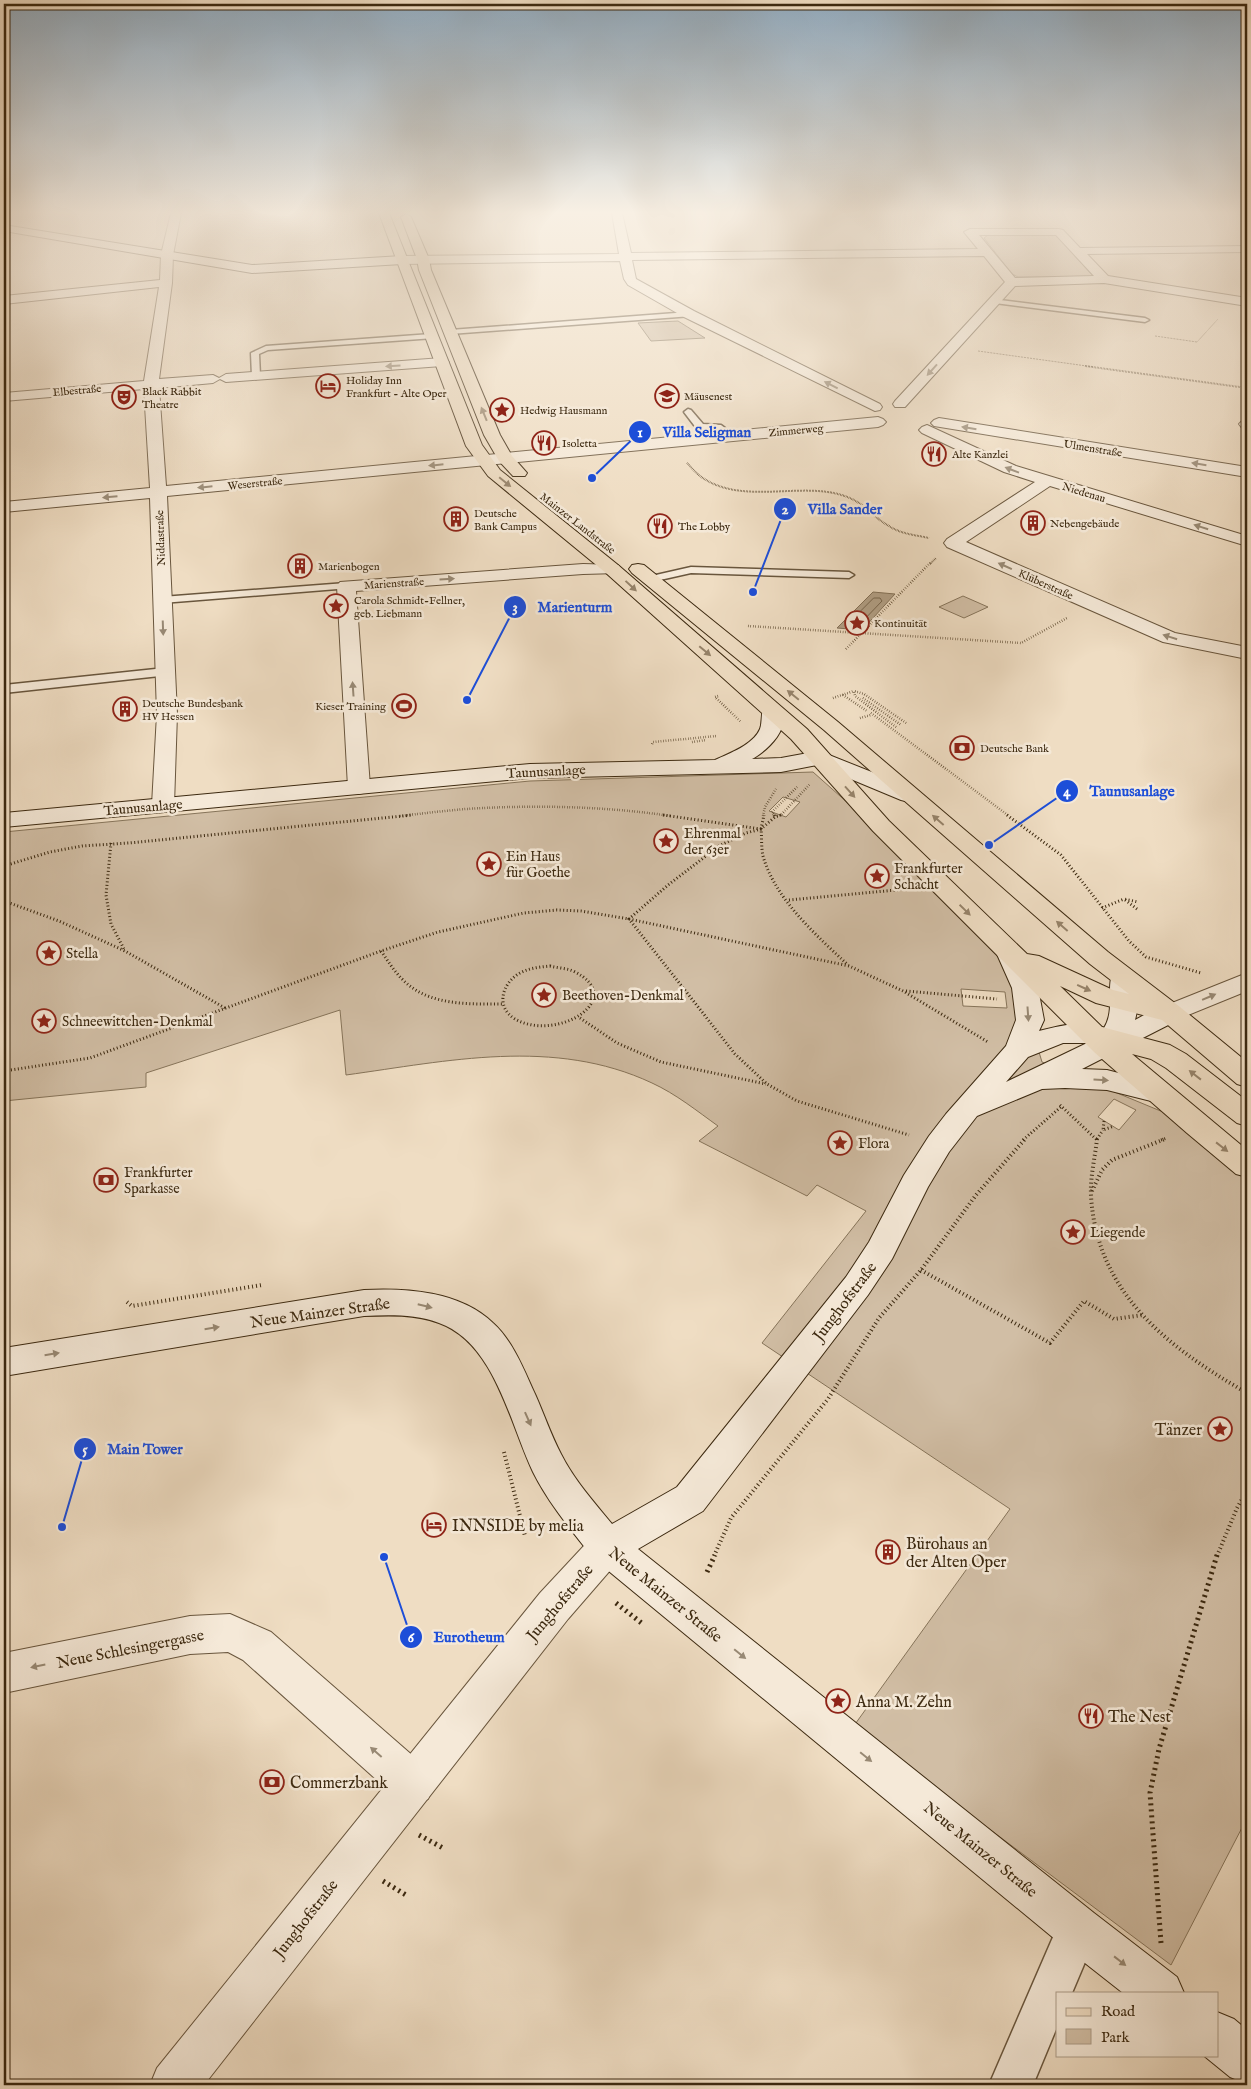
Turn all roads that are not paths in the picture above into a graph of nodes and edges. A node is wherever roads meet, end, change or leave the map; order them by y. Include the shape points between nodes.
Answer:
1 (161, 310) edge
2 (421, 310) edge
3 (441, 310) edge
4 (683, 310) edge
5 (986, 310) edge
6 (1070, 310) edge
7 (689, 314) junction
8 (1145, 320) dead end
9 (450, 332) junction
10 (431, 336) junction
11 (442, 362) junction
12 (256, 376) junction
13 (151, 384) junction
14 (4, 397) edge
15 (688, 412) dead end
16 (881, 418) junction
17 (929, 424) joint
18 (721, 428) dead end
19 (505, 458) junction
20 (484, 460) junction
21 (1247, 472) edge
22 (1048, 481) junction
23 (158, 492) junction
24 (4, 507) edge
25 (1247, 542) edge
26 (612, 569) junction
27 (849, 575) dead end
28 (651, 579) junction
29 (346, 586) junction
30 (162, 600) junction
31 (1247, 653) edge
32 (165, 672) junction
33 (4, 689) edge
34 (772, 710) junction
35 (831, 726) junction
36 (819, 758) junction
37 (718, 767) junction
38 (359, 788) junction
39 (909, 795) junction
40 (163, 805) junction
41 (4, 820) edge
42 (1009, 952) junction
43 (1123, 977) junction
44 (1241, 984) edge
45 (1126, 1003) junction
46 (1172, 1013) junction
47 (1106, 1039) junction
48 (1006, 1048) junction
49 (1247, 1077) edge
50 (1035, 1081) junction
51 (1159, 1093) junction
52 (966, 1110) junction
53 (1247, 1116) edge
54 (1247, 1166) edge
55 (4, 1362) edge
56 (607, 1547) junction
57 (4, 1673) edge
58 (413, 1784) junction
59 (1078, 1929) junction
60 (1160, 1992) edge
61 (1218, 2037) edge
62 (1247, 2060) edge
63 (174, 2085) edge
64 (1011, 2085) edge

1 - 13 street, Niddastraße
2 - 10 main road, Mainzer Landstraße
3 - 9 main road, Mainzer Landstraße
4 - 7 street
5 -> 16 street, Zimmerweg via 952,347 907,406
6 - 8 lane
7 - 9 lane
16 -> 7 street
19 -> 9 main road, Mainzer Landstraße
10 - 11 main road, Mainzer Landstraße
10 - 12 lane via 266,348 254,353
11 -> 12 street
11 - 20 main road, Mainzer Landstraße via 474,446
12 - 13 street
13 - 14 street, Elbestraße
13 - 23 street, Niddastraße
15 - 18 lane via 700,427
16 - 19 street, Zimmerweg
21 -> 17 street, Ulmenstraße
22 -> 17 street, Niedenau via 1010,469
19 - 20 street, Weserstraße
19 - 28 main road, Mainzer Landstraße via 532,486
20 -> 23 street, Weserstraße
20 -> 26 main road, Mainzer Landstraße via 494,473
25 -> 22 street, Niedenau
31 -> 22 street, Klüberstraße via 1170,638 953,543
23 -> 24 street, Weserstraße
23 - 30 street, Niddastraße
29 -> 26 street, Marienstraße
26 -> 34 main road, Mainzer Landstraße
27 - 28 lane via 691,570
35 -> 28 main road, Mainzer Landstraße
29 - 30 lane
38 -> 29 street, Marienstraße
30 -> 32 street, Niddastraße
32 - 33 lane
32 - 40 street, Niddastraße via 167,746
34 - 36 main road, Mainzer Landstraße via 799,734
34 - 37 street via 771,730 761,742 749,752
35 - 36 street via 830,746
35 - 39 main road, Mainzer Landstraße
36 - 37 street, Taunusanlage via 782,765
36 - 39 street
36 -> 42 main road via 881,826
37 - 38 street, Taunusanlage via 530,771
38 - 40 street, Taunusanlage
43 -> 39 main road
40 - 41 street, Taunusanlage
42 -> 45 main road via 1105,997
42 - 47 main road
42 -> 48 street via 1025,988 1030,1020
43 - 45 street
43 - 46 main road
46 -> 44 street
45 - 46 main road
45 - 47 street via 1123,1019
46 - 47 street
46 - 49 main road
47 - 48 street, Junghofstraße via 1063,1034
47 - 50 street, Junghofstraße
47 - 51 main road
53 -> 47 main road via 1160,1052
48 - 52 street, Junghofstraße
50 -> 51 street via 1065,1078 1108,1080
50 - 52 street, Junghofstraße
51 -> 54 main road
52 - 56 street, Junghofstraße via 939,1144 881,1250 857,1286 690,1499
55 -> 56 street, Neue Mainzer Straße via 364,1303 390,1301 438,1309 474,1326 491,1344 500,1357 548,1465
56 - 58 street, Junghofstraße via 554,1606
56 -> 59 street, Neue Mainzer Straße
58 -> 57 street, Neue Schlesingergasse via 257,1646 230,1633 190,1635
58 - 63 street, Junghofstraße
59 -> 60 street, Neue Mainzer Straße
59 - 64 street
61 - 62 street

